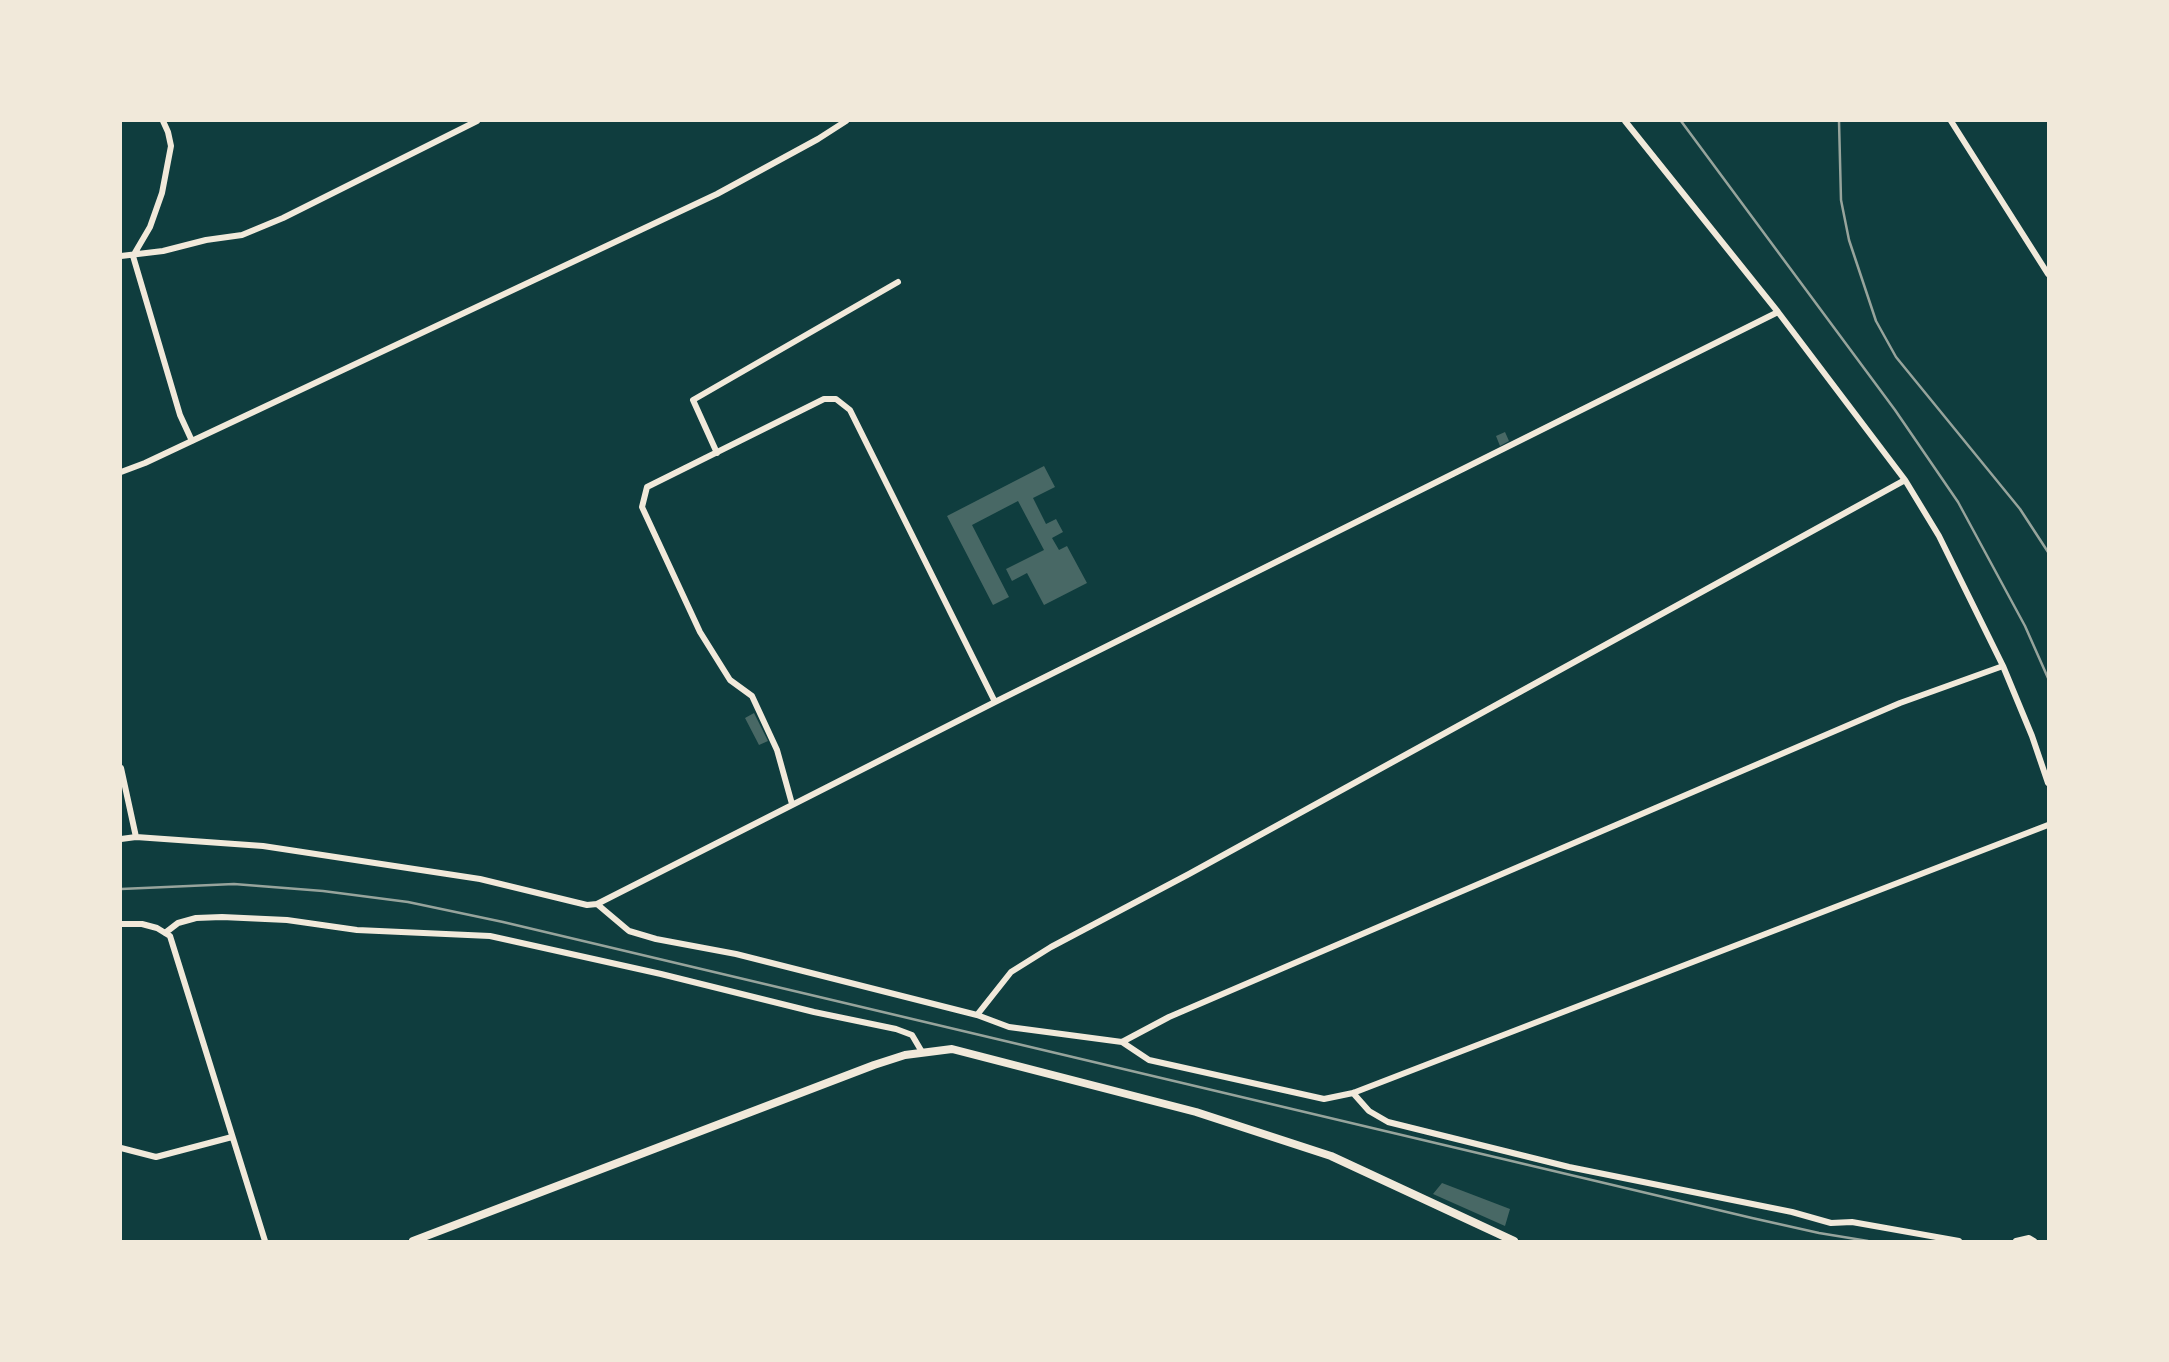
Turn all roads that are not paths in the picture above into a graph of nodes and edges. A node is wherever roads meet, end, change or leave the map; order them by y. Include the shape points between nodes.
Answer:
1 (163, 121) edge
2 (477, 121) edge
3 (846, 121) edge
4 (1625, 121) edge
5 (1951, 121) edge
6 (121, 256) edge
7 (133, 256) junction
8 (2048, 274) edge
9 (898, 282) dead end
10 (1778, 312) junction
11 (192, 441) junction
12 (716, 453) junction
13 (121, 472) edge
14 (1905, 480) junction
15 (2003, 666) junction
16 (995, 702) junction
17 (121, 768) edge
18 (2048, 783) edge
19 (792, 804) junction
20 (2048, 825) edge
21 (136, 837) junction
22 (121, 839) edge
23 (597, 904) junction
24 (121, 925) edge
25 (168, 934) junction
26 (977, 1015) junction
27 (1122, 1042) junction
28 (922, 1052) junction
29 (1353, 1093) junction
30 (232, 1137) junction
31 (121, 1148) edge
32 (265, 1241) edge
33 (413, 1241) edge
34 (1514, 1241) edge
35 (1959, 1241) edge
36 (2016, 1241) edge
37 (2034, 1241) edge

1 - 7 street via 171,146 162,193
2 - 7 street via 242,235
3 - 11 street via 717,194
4 - 10 street
5 - 8 street
6 - 7 street
7 - 11 street via 180,415
9 - 12 street via 693,400
10 - 14 street
10 - 16 street
11 - 13 street
12 - 16 street via 824,399 844,404
12 - 19 street via 647,487 642,507 700,632 730,680 752,696 777,750
14 - 15 street via 1939,536
14 - 26 street via 1051,947 1011,972
15 - 18 street
15 - 27 street via 1887,709 1182,1012
16 - 19 street
17 - 21 street
19 - 23 street
20 - 29 street
21 - 22 street
21 - 23 street via 263,846 480,879
23 - 26 street via 629,931
24 - 25 street via 142,924
25 - 28 street via 178,923 222,917 490,936 897,1029 912,1035
25 - 30 street
26 - 27 street via 1009,1027
27 - 29 street via 1149,1060 1324,1099
28 - 33 main road via 874,1065
28 - 34 main road via 952,1049 1196,1112 1380,1177
29 - 35 street via 1369,1111 1388,1122 1569,1167 1831,1223 1852,1222
30 - 31 street via 156,1157
30 - 32 street
36 - 37 street

